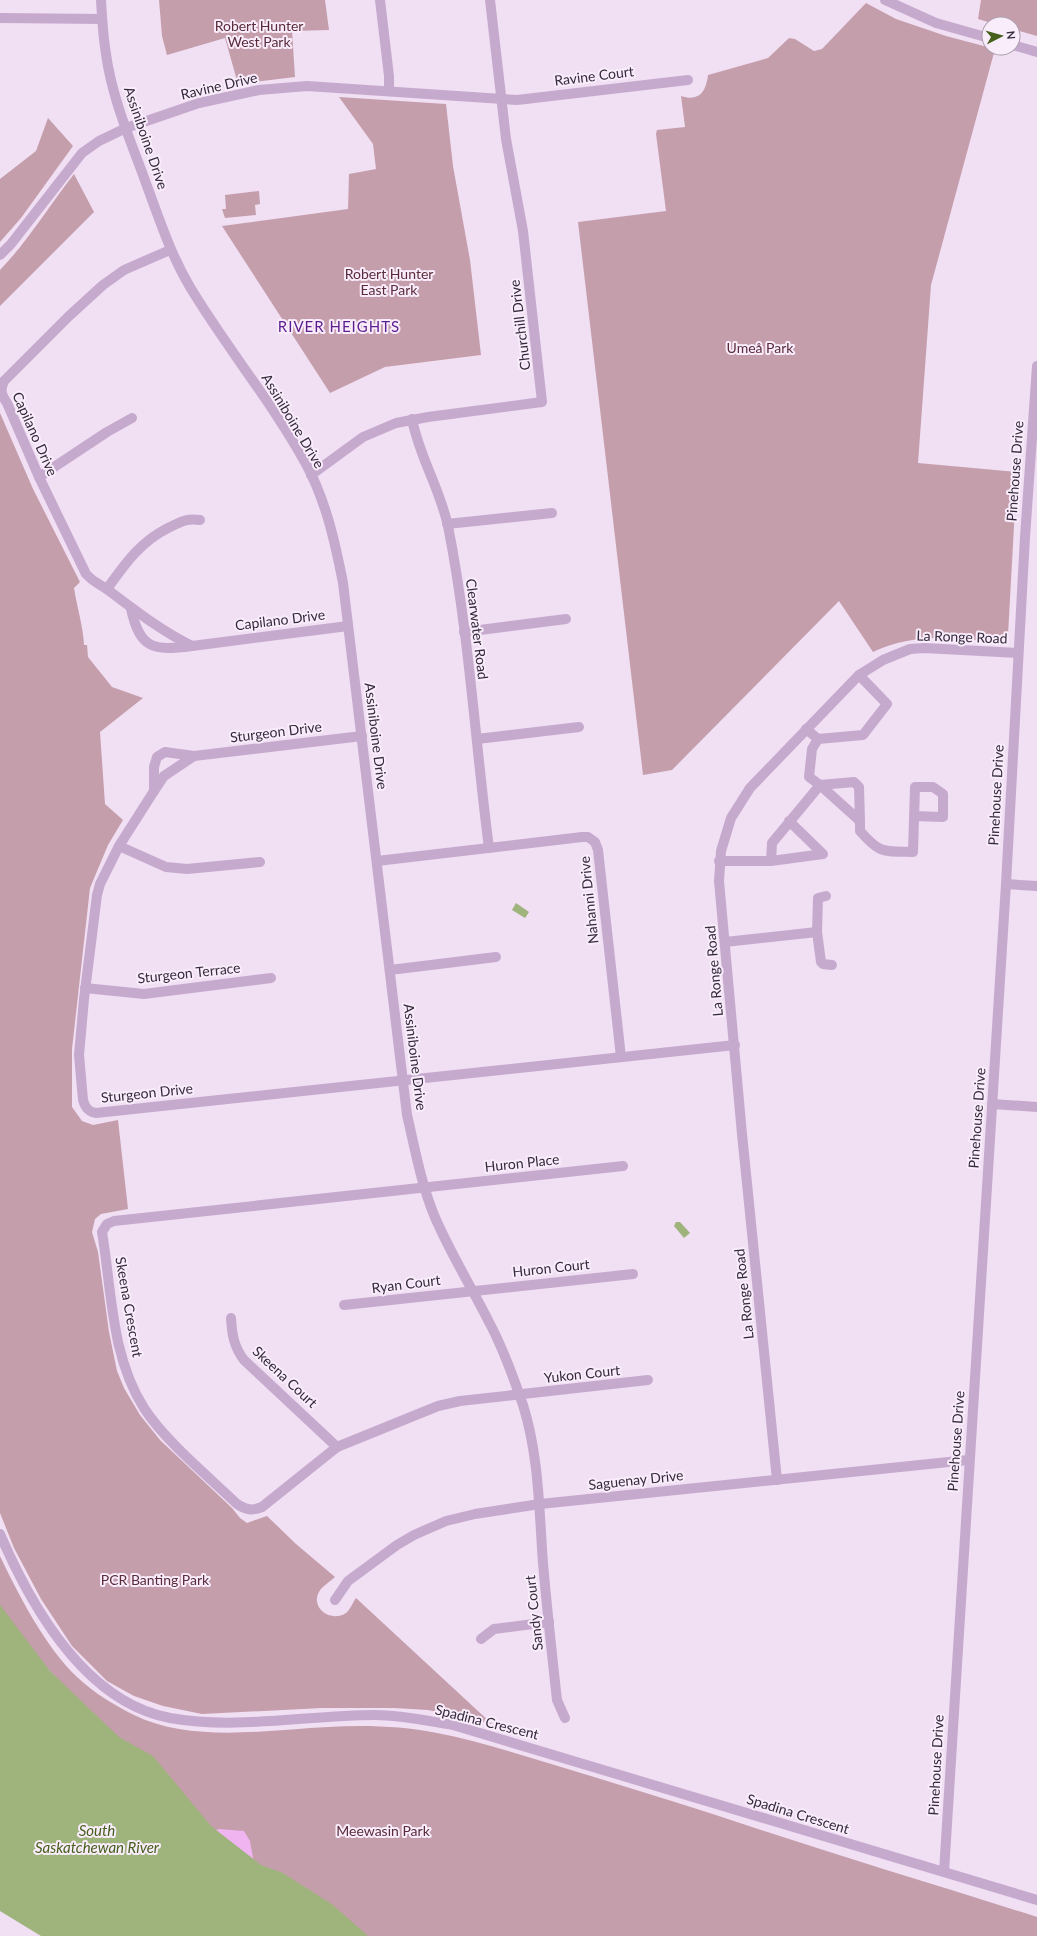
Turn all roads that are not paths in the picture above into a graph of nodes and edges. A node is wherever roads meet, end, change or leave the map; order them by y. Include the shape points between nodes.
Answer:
1 (101, 0) edge
2 (380, 0) edge
3 (490, 0) edge
4 (885, 0) edge
5 (0, 18) edge
6 (102, 19) junction
7 (981, 36) edge
8 (1021, 47) edge
9 (1037, 52) edge
10 (688, 80) dead end
11 (388, 91) junction
12 (502, 98) junction
13 (126, 128) junction
14 (170, 250) junction
15 (0, 255) edge
16 (1037, 366) edge
17 (132, 418) dead end
18 (412, 420) junction
19 (310, 475) junction
20 (39, 477) junction
21 (552, 513) dead end
22 (200, 520) dead end
23 (447, 524) junction
24 (107, 589) junction
25 (131, 609) junction
26 (566, 619) dead end
27 (348, 626) junction
28 (464, 632) junction
29 (192, 646) junction
30 (1018, 653) junction
31 (859, 675) junction
32 (579, 727) dead end
33 (806, 730) junction
34 (362, 736) junction
35 (818, 739) junction
36 (477, 740) junction
37 (194, 756) junction
38 (820, 785) junction
39 (154, 791) junction
40 (914, 816) dead end
41 (789, 821) junction
42 (860, 821) junction
43 (119, 846) junction
44 (489, 848) junction
45 (377, 861) junction
46 (719, 861) junction
47 (771, 861) junction
48 (260, 862) dead end
49 (1006, 884) junction
50 (1037, 886) edge
51 (826, 896) dead end
52 (817, 932) junction
53 (725, 942) junction
54 (496, 957) dead end
55 (832, 965) dead end
56 (390, 970) junction
57 (271, 978) dead end
58 (85, 988) junction
59 (735, 1045) junction
60 (621, 1057) junction
61 (402, 1080) junction
62 (992, 1104) junction
63 (1037, 1107) edge
64 (623, 1166) dead end
65 (424, 1187) junction
66 (633, 1274) dead end
67 (472, 1290) junction
68 (344, 1305) dead end
69 (231, 1318) dead end
70 (648, 1380) dead end
71 (519, 1394) junction
72 (337, 1447) junction
73 (968, 1460) junction
74 (778, 1480) junction
75 (540, 1504) junction
76 (0, 1534) edge
77 (335, 1600) dead end
78 (549, 1622) junction
79 (481, 1638) dead end
80 (565, 1718) dead end
81 (944, 1872) junction
82 (1037, 1900) edge

1 - 6 street, Assiniboine Drive
2 - 11 street via 389,76
3 - 12 street, Churchill Drive
4 - 7 street via 936,23
5 - 6 street
6 - 13 street, Assiniboine Drive via 112,84
8 - 9 street
10 - 12 street, Ravine Court via 517,100
11 - 12 street, Ravine Drive
11 - 13 street, Ravine Drive via 307,86 259,90 199,103
12 - 18 street, Churchill Drive via 510,166 523,231 542,402
13 - 14 street, Assiniboine Drive
13 - 15 street, Ravine Drive via 99,141 82,153
14 - 19 street, Assiniboine Drive via 190,286 278,418
14 - 20 street, Capilano Drive via 124,270 104,285 4,381 0,388 1,394
16 - 30 street, Pinehouse Drive
17 - 20 street
18 - 19 street, Churchill Drive via 385,427 363,437
18 - 23 street, Clearwater Road
19 - 27 street, Assiniboine Drive via 334,538
20 - 24 street, Capilano Drive via 86,574 94,583
21 - 23 street
22 - 24 street via 187,519 154,535 128,559
23 - 28 street, Clearwater Road
24 - 25 street, Capilano Drive
25 - 29 street, Capilano Drive
25 - 29 street, Capilano Drive via 135,627 143,640 154,646 170,649
26 - 28 street
27 - 29 street, Capilano Drive
27 - 34 street, Assiniboine Drive
28 - 36 street, Clearwater Road
30 - 31 street, La Ronge Road via 910,649 883,660
30 - 49 street, Pinehouse Drive
31 - 33 street, La Ronge Road
31 - 35 street via 887,704 863,736
32 - 36 street
33 - 35 street
33 - 46 street, La Ronge Road via 750,788 736,809
34 - 37 street, Sturgeon Drive
34 - 45 street, Assiniboine Drive
35 - 38 street via 812,748 809,776
36 - 44 street, Clearwater Road
37 - 39 street, Sturgeon Drive via 164,776
37 - 39 street, Sturgeon Drive via 165,752 156,757
38 - 41 street
38 - 42 street
38 - 42 street via 854,782 859,787
39 - 43 street, Sturgeon Drive
40 - 42 street via 913,852 884,851 872,846 860,831
41 - 47 street via 772,843
41 - 47 street via 823,854
43 - 48 street via 166,867 187,869
43 - 58 street, Sturgeon Drive via 97,895
44 - 45 street, Nahanni Drive
44 - 60 street, Nahanni Drive via 582,837 588,837 596,842
45 - 56 street, Assiniboine Drive
46 - 47 street
46 - 53 street, La Ronge Road
49 - 50 street
49 - 62 street, Pinehouse Drive
51 - 52 street via 818,898
52 - 53 street
52 - 55 street via 821,962
53 - 59 street, La Ronge Road
54 - 56 street
56 - 61 street, Assiniboine Drive
57 - 58 street, Sturgeon Terrace via 144,994
58 - 61 street, Sturgeon Drive via 79,1055 85,1107 92,1112
59 - 60 street
59 - 74 street, La Ronge Road
60 - 61 street
61 - 65 street, Assiniboine Drive via 407,1115
62 - 63 street
62 - 73 street, Pinehouse Drive
64 - 65 street, Huron Place
65 - 67 street, Assiniboine Drive via 449,1248
65 - 72 street, Skeena Crescent via 114,1221 103,1228 119,1346 136,1393 145,1410 168,1438 237,1504 252,1510 262,1507
66 - 67 street, Huron Court
67 - 68 street, Ryan Court
67 - 71 street, Assiniboine Drive via 498,1340
69 - 72 street, Skeena Court via 236,1349 244,1360
70 - 71 street, Yukon Court
71 - 72 street, Skeena Crescent via 438,1406
71 - 75 street, Assiniboine Drive via 532,1444
73 - 74 street, Saguenay Drive
73 - 81 street, Pinehouse Drive
74 - 75 street, Saguenay Drive
75 - 77 street, Saguenay Drive via 453,1519 414,1534 348,1581
75 - 78 street, Sandy Court
76 - 81 street, Spadina Crescent via 11,1560 43,1616 77,1664 110,1692 139,1708 168,1718 197,1721 376,1715 453,1725
78 - 79 street via 494,1629
78 - 80 street, Sandy Court via 557,1700
81 - 82 street, Spadina Crescent

